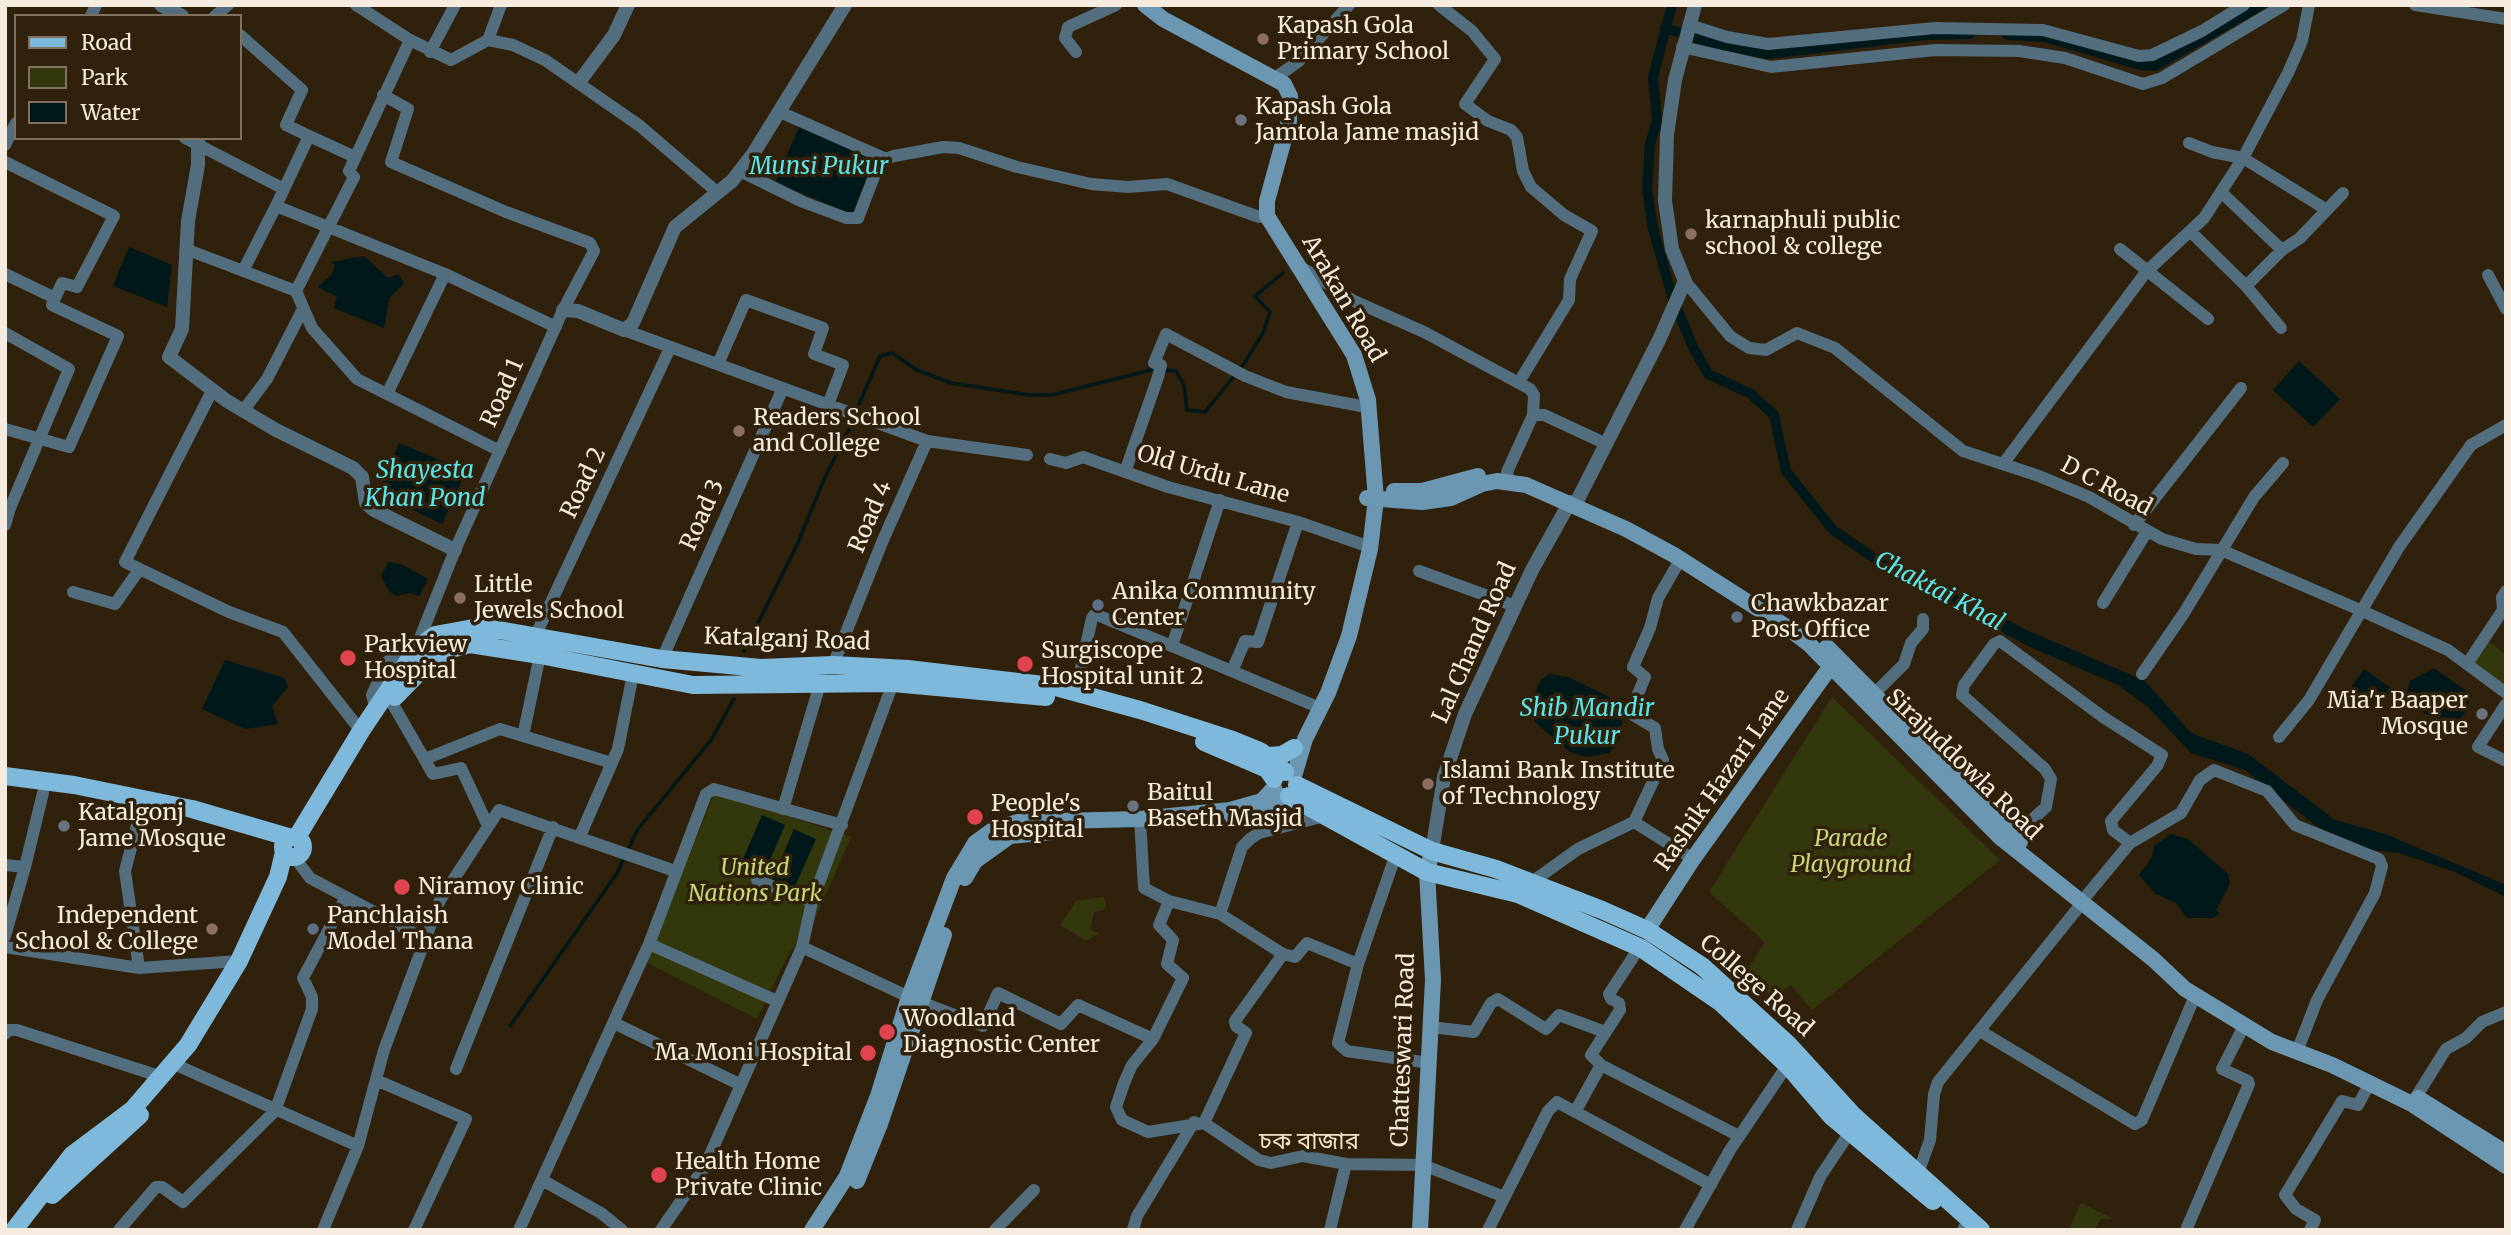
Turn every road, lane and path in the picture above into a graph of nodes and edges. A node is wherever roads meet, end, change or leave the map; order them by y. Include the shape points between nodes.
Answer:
1 (161, 5) edge
2 (356, 5) edge
3 (454, 5) edge
4 (501, 5) edge
5 (628, 5) edge
6 (845, 5) edge
7 (1116, 5) edge
8 (1138, 5) edge
9 (1145, 5) edge
10 (1349, 5) edge
11 (1439, 5) edge
12 (1695, 5) edge
13 (2244, 5) edge
14 (2284, 5) edge
15 (2309, 5) edge
16 (2415, 5) edge
17 (178, 14) edge
18 (2506, 19) edge
19 (1689, 25) junction
20 (242, 38) edge
21 (410, 40) junction
22 (488, 40) junction
23 (1682, 47) junction
24 (430, 52) junction
25 (1076, 52) dead end
26 (1275, 78) junction
27 (579, 82) junction
28 (383, 95) junction
29 (780, 112) junction
30 (14, 127) edge
31 (309, 136) junction
32 (193, 140) edge
33 (2189, 143) dead end
34 (5, 145) edge
35 (355, 157) junction
36 (2244, 158) junction
37 (886, 159) junction
38 (5, 162) edge
39 (740, 171) junction
40 (284, 189) junction
41 (717, 192) junction
42 (2221, 192) junction
43 (2343, 193) dead end
44 (276, 206) junction
45 (2326, 210) junction
46 (1263, 217) junction
47 (327, 229) junction
48 (2190, 231) junction
49 (2120, 249) dead end
50 (188, 250) junction
51 (2282, 250) junction
52 (1299, 267) junction
53 (243, 271) junction
54 (2146, 272) junction
55 (5, 274) edge
56 (445, 274) junction
57 (2488, 275) dead end
58 (1683, 278) junction
59 (2246, 286) junction
60 (296, 291) junction
61 (55, 298) junction
62 (303, 309) junction
63 (2506, 309) edge
64 (563, 310) junction
65 (2208, 319) dead end
66 (556, 327) junction
67 (2281, 328) dead end
68 (624, 330) junction
69 (5, 333) edge
70 (1657, 337) junction
71 (670, 348) junction
72 (718, 364) junction
73 (1519, 382) junction
74 (783, 388) junction
75 (2241, 388) dead end
76 (212, 391) junction
77 (387, 394) junction
78 (828, 405) junction
79 (1361, 406) junction
80 (243, 411) junction
81 (1532, 415) junction
82 (2506, 425) edge
83 (5, 429) edge
84 (40, 438) junction
85 (927, 441) junction
86 (1601, 441) junction
87 (500, 451) junction
88 (1027, 455) dead end
89 (1050, 459) dead end
90 (2283, 463) dead end
91 (2003, 464) junction
92 (1125, 472) junction
93 (1508, 477) junction
94 (1371, 495) junction
95 (1573, 499) junction
96 (1220, 500) junction
97 (1298, 522) junction
98 (5, 525) edge
99 (2134, 525) junction
100 (2146, 533) junction
101 (1364, 545) junction
102 (455, 550) junction
103 (2221, 550) junction
104 (1680, 560) junction
105 (139, 570) junction
106 (1419, 571) dead end
107 (2506, 590) edge
108 (73, 592) dead end
109 (2103, 603) dead end
110 (1515, 606) junction
111 (2360, 610) junction
112 (1923, 619) dead end
113 (449, 640) junction
114 (1172, 646) junction
115 (534, 648) junction
116 (413, 654) junction
117 (662, 659) junction
118 (1837, 663) junction
119 (2467, 664) junction
120 (833, 665) junction
121 (1232, 671) junction
122 (633, 674) junction
123 (2142, 674) dead end
124 (893, 683) junction
125 (820, 684) junction
126 (1076, 691) junction
127 (2506, 692) edge
128 (1874, 694) junction
129 (2506, 704) edge
130 (384, 705) junction
131 (1313, 705) junction
132 (361, 731) junction
133 (523, 736) junction
134 (2279, 737) dead end
135 (1294, 748) junction
136 (1268, 756) junction
137 (425, 759) junction
138 (2506, 761) edge
139 (612, 762) junction
140 (5, 776) edge
141 (1285, 785) junction
142 (5, 788) edge
143 (43, 793) junction
144 (142, 806) junction
145 (783, 809) junction
146 (1325, 816) junction
147 (1634, 822) junction
148 (842, 825) junction
149 (1141, 825) junction
150 (488, 827) junction
151 (553, 827) junction
152 (2019, 832) dead end
153 (580, 836) junction
154 (2130, 843) junction
155 (292, 847) junction
156 (1432, 851) junction
157 (1396, 854) junction
158 (1693, 859) junction
159 (5, 865) edge
160 (24, 867) junction
161 (675, 871) junction
162 (1427, 872) junction
163 (757, 880) dead end
164 (1532, 882) junction
165 (346, 897) junction
166 (2084, 899) junction
167 (1169, 901) junction
168 (812, 902) junction
169 (1220, 914) junction
170 (1647, 930) junction
171 (5, 936) edge
172 (425, 939) junction
173 (649, 944) junction
174 (5, 947) edge
175 (802, 947) junction
176 (1639, 948) junction
177 (1283, 954) junction
178 (239, 961) junction
179 (1359, 964) junction
180 (139, 968) junction
181 (2195, 996) junction
182 (915, 1000) junction
183 (777, 1001) junction
184 (2506, 1012) edge
185 (614, 1023) junction
186 (2244, 1026) junction
187 (1430, 1027) junction
188 (1980, 1031) junction
189 (1605, 1032) junction
190 (5, 1034) edge
191 (1153, 1039) junction
192 (2300, 1044) junction
193 (1794, 1062) junction
194 (1429, 1063) junction
195 (1601, 1065) junction
196 (456, 1069) dead end
197 (173, 1070) junction
198 (376, 1080) junction
199 (2370, 1083) junction
200 (741, 1086) junction
201 (2414, 1101) junction
202 (275, 1111) junction
203 (1575, 1112) junction
204 (1199, 1122) junction
205 (1850, 1132) junction
206 (1740, 1136) junction
207 (358, 1146) junction
208 (2506, 1153) edge
209 (1346, 1164) junction
210 (1423, 1165) junction
211 (2506, 1166) edge
212 (1915, 1171) junction
213 (542, 1180) junction
214 (1711, 1185) junction
215 (1034, 1190) dead end
216 (1503, 1196) junction
217 (1969, 1229) edge
218 (14, 1230) edge
219 (26, 1230) edge
220 (119, 1230) edge
221 (323, 1230) edge
222 (414, 1230) edge
223 (519, 1230) edge
224 (622, 1230) edge
225 (661, 1230) edge
226 (812, 1230) edge
227 (824, 1230) edge
228 (995, 1230) edge
229 (1133, 1230) edge
230 (1330, 1230) edge
231 (1420, 1230) edge
232 (1488, 1230) edge
233 (1685, 1230) edge
234 (1797, 1230) edge
235 (2186, 1230) edge
236 (2310, 1230) edge

1 - 17 street
2 - 21 street
3 - 24 street
4 - 22 street
5 - 27 street via 614,35
6 - 29 street
7 - 25 street via 1068,27 1065,38
8 - 46 main road via 1169,28 1262,75 1275,87 1280,129 1259,200
9 - 26 main road
10 - 26 street via 1298,61
11 - 73 street via 1472,31 1495,59 1465,104 1511,130 1531,187 1591,231 1570,279 1569,300
12 - 19 street
13 - 19 street via 2202,32 2152,55 2139,56 2043,30 1935,28 1768,44
14 - 23 street via 2143,85 2065,58 1977,48 1770,67
15 - 36 street via 2302,41
16 - 18 street
19 - 23 street
20 - 31 street via 302,90 286,125
21 - 24 street
21 - 28 street
22 - 24 street via 451,60
22 - 27 street via 513,45
23 - 58 street via 1667,135 1665,201 1672,249
26 - 46 main road via 1284,83 1290,96 1289,121
27 - 41 street via 640,126
28 - 35 street
28 - 64 street, Road 1 via 408,108 391,162 593,246
29 - 37 street
29 - 39 street
30 - 34 street
31 - 35 street
31 - 40 street
32 - 40 street
32 - 50 street via 198,165
33 - 36 street
35 - 47 street via 349,172 354,177
36 - 42 street
36 - 45 street
37 - 39 street via 880,161 858,218 803,202
37 - 46 street via 960,148 1091,184 1167,184
38 - 61 street via 114,216 77,287 62,283
39 - 41 street
40 - 44 street
41 - 68 street via 675,228 640,310
42 - 48 street
42 - 51 street
43 - 45 street
44 - 47 street
44 - 53 street
45 - 51 street
46 - 52 main road, Arakan Road
46 - 79 main road, Arakan Road via 1347,355
47 - 56 street
47 - 60 street
48 - 54 street
48 - 59 street
49 - 54 street
50 - 53 street
50 - 76 street via 182,329 169,358
51 - 59 street
52 - 73 street via 1354,300
52 - 94 main road, Arakan Road via 1363,377
53 - 60 street
54 - 65 street
54 - 91 street
55 - 61 street
56 - 66 street
56 - 77 street
57 - 63 street
58 - 70 street
58 - 91 street, D C Road via 1730,336 1749,348 1766,350 1797,333 1835,348 1950,443
59 - 67 street
60 - 62 street
61 - 84 street via 52,305 118,336 68,447
62 - 77 street via 334,356 357,379
62 - 80 street via 267,379
64 - 66 street, Road 1
64 - 68 street via 578,311
66 - 87 street, Road 1
68 - 71 street
69 - 84 street via 69,369
70 - 86 street
70 - 95 street
71 - 72 street
71 - 115 street, Road 2
72 - 74 street
72 - 78 street via 746,300 810,323 823,328 814,354 843,365
73 - 81 street via 1534,395
74 - 78 street
74 - 117 street, Road 3
75 - 99 street
76 - 80 street
76 - 105 street via 125,559
77 - 87 street
78 - 85 street
79 - 92 street via 1286,392 1166,334 1154,363 1160,371
79 - 94 main road, Arakan Road
80 - 102 street via 353,468 362,477 366,503 374,510
81 - 86 street via 1544,415
81 - 93 street
82 - 111 street via 2471,445
83 - 84 street
84 - 98 street
85 - 88 street
85 - 120 street, Road 4
86 - 95 street
87 - 102 street, Road 1
89 - 92 street, Old Urdu Lane via 1066,463 1083,457
90 - 103 street via 2254,497
91 - 99 street, D C Road via 2089,497
92 - 96 street, Old Urdu Lane
93 - 94 main road, Sirajuddowla Road via 1489,472 1422,491
93 - 95 main road, Sirajuddowla Road
94 - 101 main road, Arakan Road
94 - 141 main road, Arakan Road via 1370,549 1349,636
95 - 104 main road, Sirajuddowla Road
95 - 110 street, Lal Chand Road
95 - 118 main road, Sirajuddowla Road via 1654,537 1788,615
96 - 97 street, Old Urdu Lane
96 - 114 street
97 - 101 street, Old Urdu Lane
97 - 121 street via 1258,642 1245,641
99 - 100 street, D C Road
100 - 103 street, D C Road via 2196,549
100 - 109 street
101 - 131 main road, Arakan Road via 1341,635
102 - 116 street, Road 1
103 - 111 street, D C Road
103 - 123 street
104 - 118 main road, Sirajuddowla Road
104 - 147 street via 1658,598 1633,667 1645,677 1630,713 1656,728 1662,760
105 - 108 street via 115,604
105 - 132 street via 283,632
106 - 110 street
107 - 119 street via 2504,610
110 - 156 street, Lal Chand Road via 1465,714 1448,764
111 - 119 street, D C Road via 2448,650
111 - 134 street via 2309,701
112 - 128 street via 1923,629 1911,643 1904,664
113 - 115 main road, Katalganj Road via 499,630
113 - 116 main road, Katalganj Road via 425,640
113 - 130 main road, Katalganj Road
114 - 121 street
114 - 126 street via 1095,614
115 - 117 main road, Katalganj Road
115 - 122 main road, Katalganj Road
115 - 133 street, Road 2
116 - 130 main road, Katalganj Road
117 - 120 main road, Katalganj Road via 761,668
118 - 128 main road, Sirajuddowla Road
118 - 158 main road, Rashik Hazari Lane
118 - 166 main road, Sirajuddowla Road via 2001,838
119 - 127 street, D C Road
120 - 126 main road, Katalganj Road via 908,669
121 - 131 street
122 - 125 main road, Katalganj Road via 693,685
122 - 139 street
124 - 125 main road, Katalganj Road
124 - 141 main road, Katalganj Road via 1052,698 1112,712 1244,757
124 - 148 street
125 - 145 street
126 - 136 main road, Katalganj Road via 1220,736
128 - 166 main road, Sirajuddowla Road via 2014,836
129 - 138 street via 2478,747
130 - 132 main road, Katalganj Road
130 - 137 street
130 - 155 main road, Katalganj Road
131 - 135 main road, Arakan Road
132 - 155 main road, Katalganj Road
133 - 137 street via 500,729
133 - 139 street
135 - 136 main road
135 - 141 main road, Arakan Road
136 - 141 main road, Katalganj Road
137 - 150 street via 432,774 461,768
139 - 153 street
140 - 155 main road via 192,809
141 - 146 main road, College Road
141 - 149 main road via 1274,807 1258,814
141 - 156 main road, College Road
142 - 143 main road
143 - 144 main road
143 - 160 street
144 - 155 main road
144 - 180 street via 125,871
145 - 148 street
145 - 161 street via 709,791
146 - 157 main road, College Road
146 - 169 street via 1250,839 1242,847
147 - 158 street
147 - 164 street via 1578,849
148 - 168 street
149 - 167 street via 1142,885
149 - 182 main road via 1017,822 984,836 967,853 954,878
150 - 151 street via 499,810
150 - 172 street via 440,901
151 - 153 street
151 - 196 street
152 - 154 street via 2046,807 2051,779 1961,692 2000,641 2162,755 2111,821 2113,830
153 - 161 street
154 - 166 street
154 - 192 street via 2181,813 2200,780 2214,771 2267,791 2295,825 2379,859 2382,866 2375,893 2317,1000
155 - 165 street via 310,878
155 - 178 main road
155 - 197 main road via 254,945
156 - 162 main road, Chatteswari Road
156 - 164 main road, College Road
157 - 162 main road, College Road
157 - 179 street
158 - 170 main road, Rashik Hazari Lane
159 - 160 street
160 - 171 street
161 - 173 street
162 - 176 main road, College Road via 1518,894
162 - 187 main road, Chatteswari Road via 1433,980
163 - 168 street
164 - 170 main road, College Road
165 - 172 street
165 - 202 street via 303,978 312,1009
166 - 181 main road, Sirajuddowla Road
166 - 188 street
166 - 192 main road, Sirajuddowla Road via 2215,1003
167 - 169 street
167 - 191 street via 1159,925 1173,940 1167,964 1182,978
168 - 175 street
169 - 177 street
170 - 193 main road, College Road via 1702,966
172 - 198 street
173 - 183 street
173 - 185 street
174 - 180 street
175 - 182 street
175 - 183 street
176 - 189 street via 1609,994 1621,1005
176 - 193 main road, College Road via 1720,1002
177 - 179 street via 1295,957 1307,943
177 - 204 street via 1235,1021 1246,1033
178 - 180 street
178 - 197 main road
179 - 194 street via 1339,1047
181 - 186 main road, Sirajuddowla Road
181 - 188 street via 2142,1120 2135,1124
182 - 191 street via 983,1026 998,993 1061,1024 1078,1005
182 - 226 main road via 847,1176
182 - 227 main road via 880,1124 857,1180
183 - 200 street
184 - 201 street via 2482,1022 2445,1049
185 - 200 street
185 - 213 street
186 - 199 main road, Sirajuddowla Road
186 - 235 street via 2221,1069 2249,1084
187 - 189 street via 1474,1032 1498,999 1546,1029 1559,1015
187 - 194 main road, Chatteswari Road
188 - 212 street via 1938,1082 1930,1140 1922,1165
189 - 195 street via 1591,1055
190 - 197 street via 17,1030
191 - 204 street via 1132,1065 1116,1114 1129,1126 1148,1132
192 - 201 main road, Sirajuddowla Road
193 - 205 main road, College Road via 1831,1116
193 - 206 street via 1783,1070
193 - 212 main road, College Road
194 - 210 main road, Chatteswari Road
195 - 203 street
195 - 206 street
197 - 202 street
197 - 218 main road via 132,1110 72,1155
197 - 219 main road via 112,1143 56,1189
198 - 207 street
198 - 222 street via 466,1119
199 - 201 main road, Sirajuddowla Road
199 - 236 street via 2358,1105 2342,1101 2284,1195 2315,1220
200 - 225 street via 705,1166
201 - 208 main road, Sirajuddowla Road
201 - 211 main road, Sirajuddowla Road
202 - 207 street
202 - 220 street via 183,1202 156,1187
203 - 214 street
203 - 216 street via 1553,1104
204 - 209 street via 1259,1160 1271,1163 1303,1156
204 - 229 street via 1137,1216
205 - 217 main road, College Road
205 - 234 street via 1820,1177
206 - 214 street
207 - 221 street
209 - 210 street
209 - 230 street
210 - 216 street
210 - 231 main road, Chatteswari Road
212 - 217 main road, College Road
213 - 223 street
213 - 224 street
214 - 233 street
215 - 228 street
216 - 232 street

